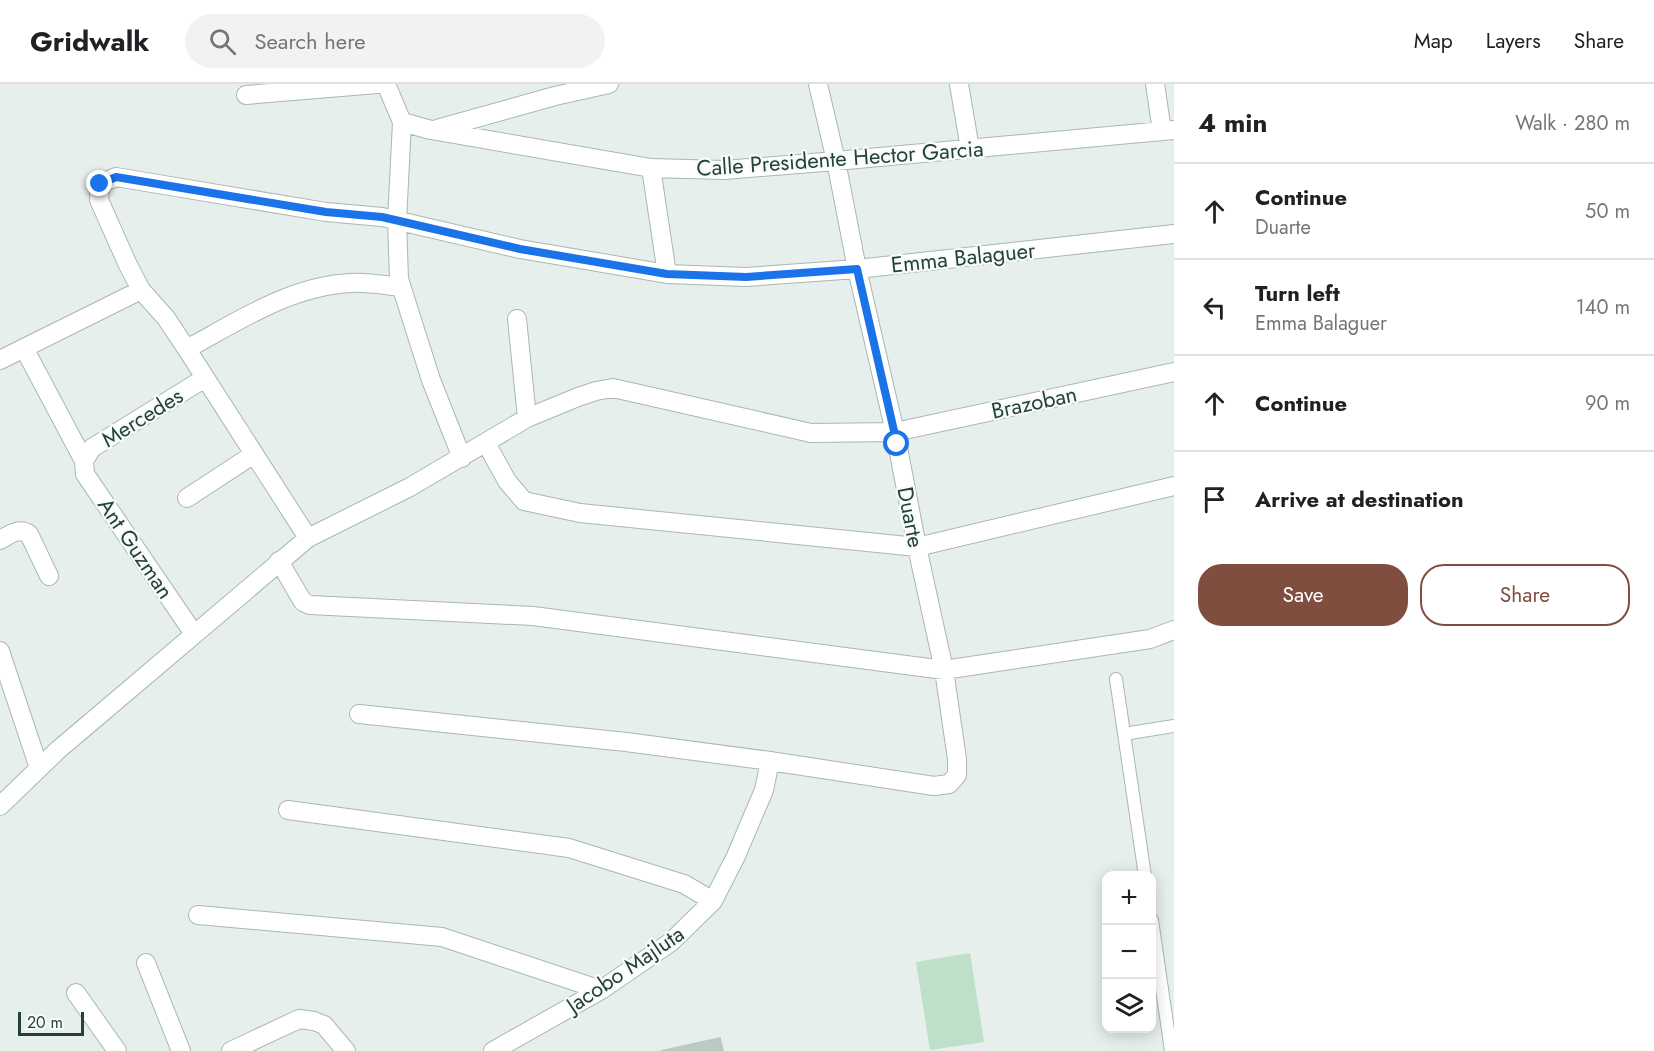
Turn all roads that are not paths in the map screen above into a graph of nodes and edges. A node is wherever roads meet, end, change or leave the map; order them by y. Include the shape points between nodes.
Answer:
1 (377, 84) edge
2 (386, 84) edge
3 (609, 84) edge
4 (818, 84) edge
5 (959, 84) edge
6 (1155, 84) edge
7 (246, 95) dead end
8 (402, 122) junction
9 (431, 130) junction
10 (1168, 131) edge
11 (970, 149) junction
12 (836, 161) junction
13 (651, 168) junction
14 (397, 221) junction
15 (1174, 234) edge
16 (857, 269) junction
17 (667, 274) junction
18 (401, 287) junction
19 (141, 290) junction
20 (517, 318) dead end
21 (24, 348) junction
22 (188, 351) junction
23 (0, 360) edge
24 (1174, 372) edge
25 (205, 378) junction
26 (527, 418) junction
27 (895, 432) junction
28 (486, 443) junction
29 (254, 454) junction
30 (462, 458) junction
31 (84, 461) junction
32 (1174, 486) edge
33 (187, 498) dead end
34 (308, 538) junction
35 (0, 540) edge
36 (917, 547) junction
37 (279, 561) junction
38 (49, 576) dead end
39 (1174, 630) edge
40 (194, 634) junction
41 (0, 651) edge
42 (944, 670) junction
43 (1116, 679) dead end
44 (359, 714) dead end
45 (1174, 726) edge
46 (1124, 734) junction
47 (770, 761) junction
48 (39, 768) junction
49 (0, 806) edge
50 (288, 810) dead end
51 (1144, 871) edge
52 (713, 901) junction
53 (198, 915) dead end
54 (1153, 925) edge
55 (146, 963) dead end
56 (601, 990) junction
57 (76, 993) dead end
58 (117, 1051) edge
59 (181, 1051) edge
60 (231, 1051) edge
61 (346, 1051) edge
62 (493, 1051) edge
63 (1171, 1051) edge

1 - 7 street
2 - 8 street
3 - 9 street
4 - 12 street, Duarte
5 - 11 street
6 - 10 street
8 - 9 street, Calle Presidente Hector Garcia
8 - 14 street
9 - 13 street, Calle Presidente Hector Garcia
10 - 11 street, Calle Presidente Hector Garcia
11 - 12 street, Calle Presidente Hector Garcia
12 - 13 street, Calle Presidente Hector Garcia via 724,170
12 - 16 street, Duarte
13 - 17 street
14 - 17 street, Emma Balaguer via 520,249
14 - 18 street
14 - 19 street, Emma Balaguer via 116,177 100,184 99,200
15 - 16 street, Emma Balaguer
16 - 17 street, Emma Balaguer via 746,277
16 - 27 street, Duarte
18 - 22 street via 352,283 314,288 272,303
18 - 30 street
19 - 21 street
19 - 22 street
20 - 26 street
21 - 23 street
21 - 31 street, Ant Guzman
22 - 25 street
24 - 27 street, Brazoban
25 - 29 street
25 - 31 street, Mercedes via 92,448
26 - 27 street, Brazoban via 578,397 613,388 811,433
26 - 28 street, Brazoban
27 - 36 street, Duarte
28 - 30 street, Brazoban
28 - 36 street via 507,481 525,501 580,513
29 - 33 street
29 - 34 street
30 - 34 street, Brazoban
31 - 40 street, Ant Guzman via 85,474
32 - 36 street
34 - 37 street, Brazoban
35 - 38 street via 18,531 29,534
36 - 42 street, Duarte
37 - 40 street, Brazoban
37 - 42 street via 303,602 310,605 533,616
39 - 42 street via 1150,639
40 - 48 street, Brazoban
41 - 48 street
42 - 47 street, Duarte via 957,759 957,775 949,784 934,786
43 - 46 lane
44 - 47 street
45 - 46 lane
46 - 51 lane
47 - 52 street, Jacobo Majluta via 764,790
48 - 49 street, Brazoban
50 - 52 street via 569,848 684,884
52 - 56 street, Jacobo Majluta via 671,942
53 - 56 street via 442,937
54 - 63 lane
55 - 59 street
56 - 62 street, Jacobo Majluta
57 - 58 street
60 - 61 street via 298,1019 324,1025

